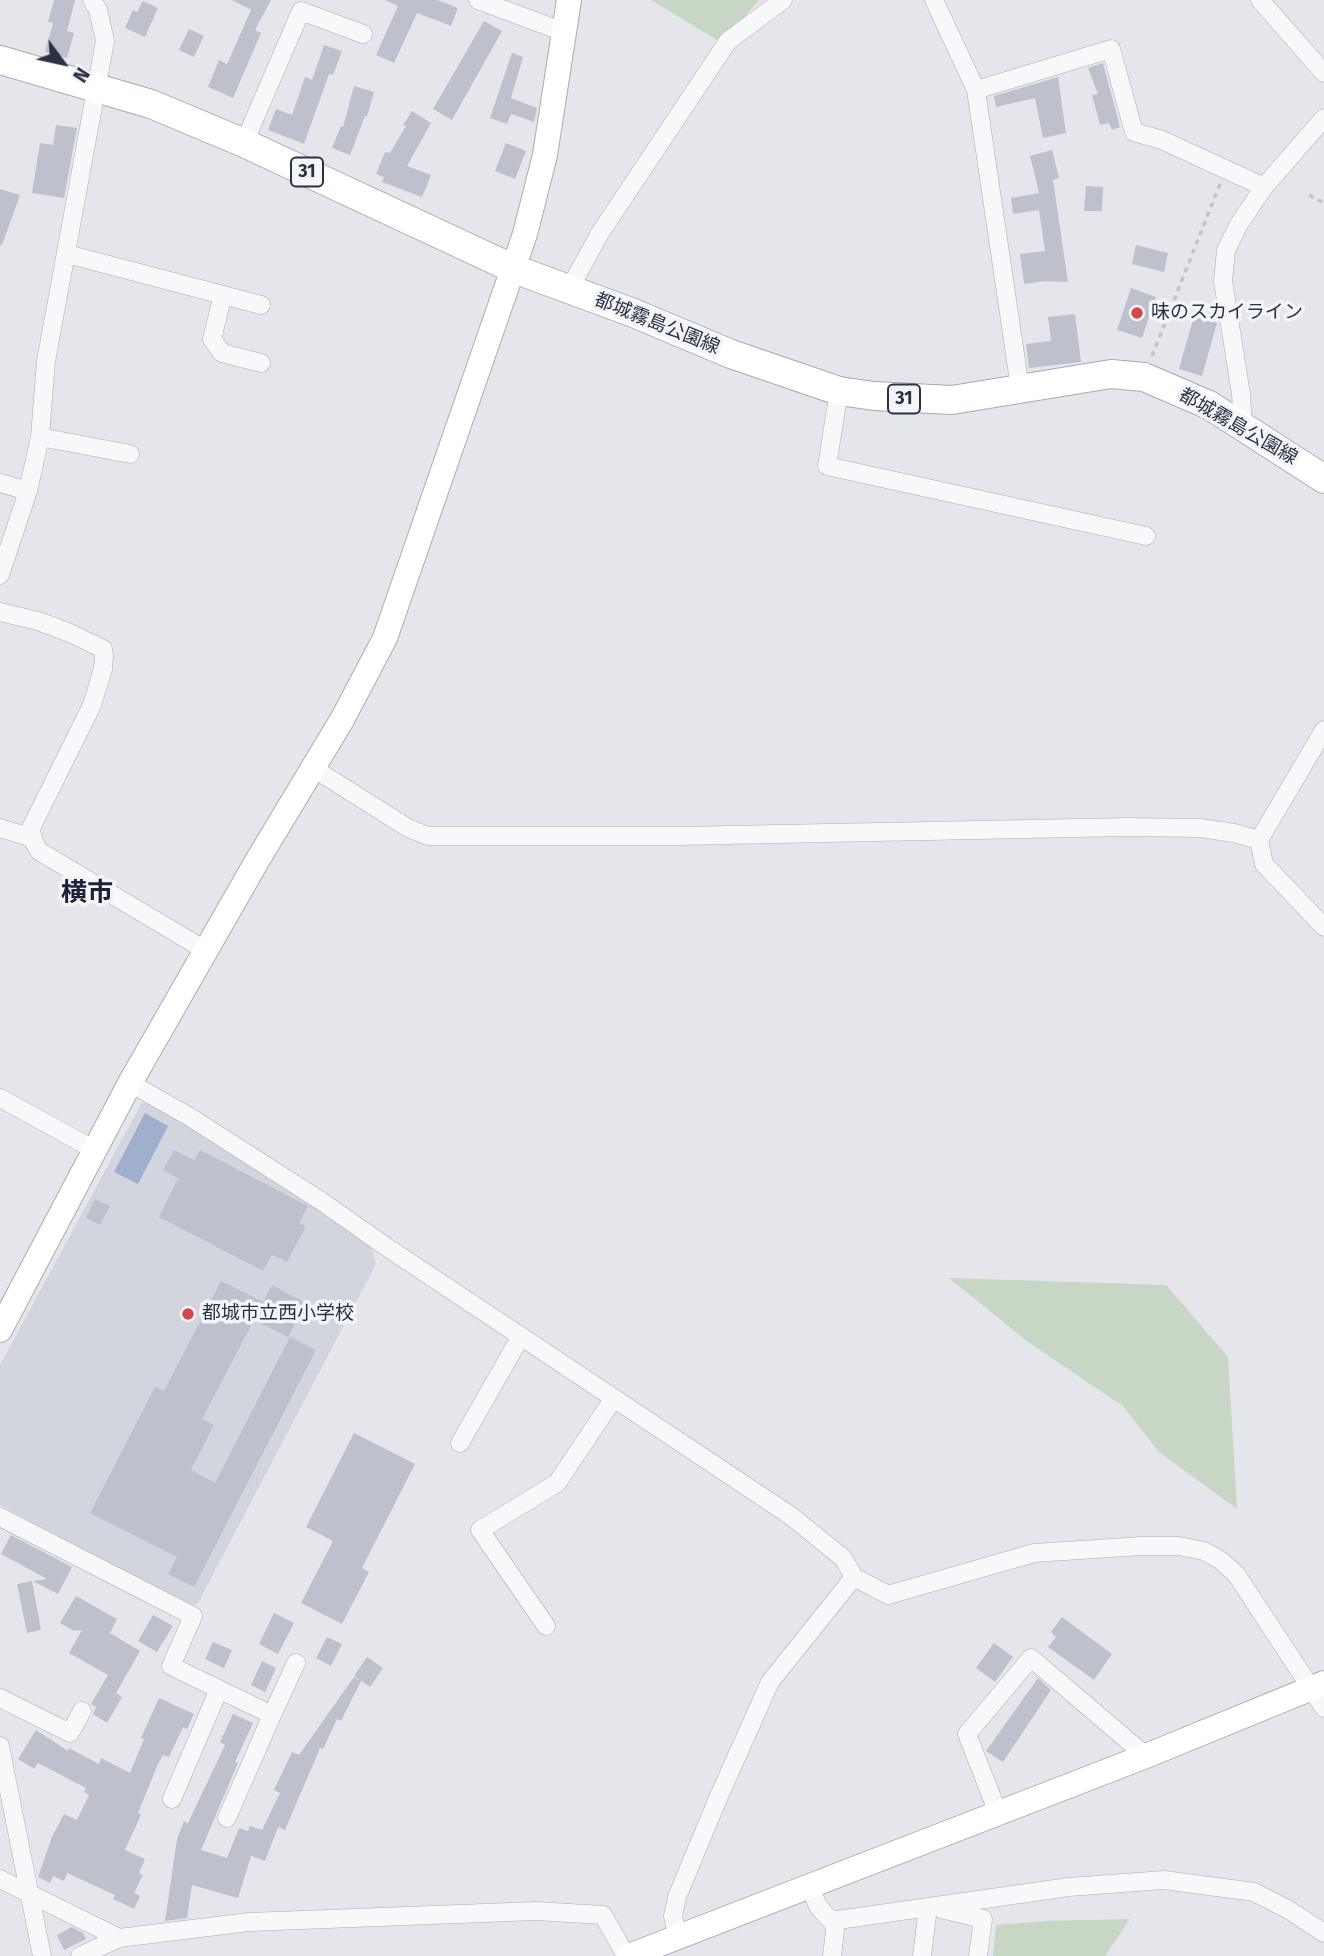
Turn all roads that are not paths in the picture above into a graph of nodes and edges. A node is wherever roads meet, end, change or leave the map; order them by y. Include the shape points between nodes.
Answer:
1 (92, 0) edge
2 (478, 0) edge
3 (569, 0) edge
4 (783, 0) edge
5 (934, 0) edge
6 (1261, 0) edge
7 (564, 32) junction
8 (363, 34) dead end
9 (0, 60) edge
10 (1324, 73) edge
11 (95, 87) junction
12 (976, 90) junction
13 (1324, 118) edge
14 (244, 142) junction
15 (1264, 187) junction
16 (67, 254) junction
17 (514, 269) junction
18 (570, 288) junction
19 (223, 295) junction
20 (261, 305) dead end
21 (261, 363) dead end
22 (1020, 388) junction
23 (839, 391) junction
24 (1243, 426) junction
25 (40, 437) junction
26 (130, 454) dead end
27 (1324, 479) edge
28 (0, 483) edge
29 (28, 491) junction
30 (1146, 536) dead end
31 (6, 540) edge
32 (0, 575) edge
33 (0, 612) edge
34 (1324, 730) edge
35 (313, 768) junction
36 (0, 828) edge
37 (33, 838) junction
38 (1259, 840) junction
39 (1324, 928) edge
40 (205, 950) junction
41 (130, 1083) junction
42 (0, 1098) edge
43 (95, 1150) junction
44 (0, 1331) edge
45 (521, 1336) junction
46 (614, 1398) junction
47 (460, 1443) dead end
48 (0, 1517) edge
49 (854, 1577) junction
50 (546, 1626) dead end
51 (296, 1663) dead end
52 (219, 1689) junction
53 (1320, 1693) edge
54 (0, 1698) edge
55 (82, 1711) dead end
56 (272, 1715) junction
57 (0, 1746) edge
58 (1146, 1756) junction
59 (172, 1799) dead end
60 (998, 1813) junction
61 (228, 1818) dead end
62 (0, 1879) edge
63 (810, 1886) junction
64 (29, 1893) junction
65 (929, 1907) junction
66 (836, 1921) junction
67 (1324, 1933) edge
68 (677, 1936) junction
69 (119, 1938) junction
70 (42, 1956) edge
71 (80, 1956) edge
72 (628, 1956) edge
73 (832, 1956) edge
74 (922, 1956) edge
75 (978, 1956) edge

1 - 11 street via 105,41
2 - 7 street
3 - 7 street
4 - 18 street via 728,41 600,233
5 - 12 street
6 - 10 street
7 - 17 street via 545,155
8 - 14 street via 301,10
9 - 11 main road, 都城霧島公園線 / 31
11 - 14 main road, 都城霧島公園線 / 31
11 - 16 street
12 - 15 street via 1111,49 1134,132 1162,140
12 - 22 street
13 - 15 street
14 - 17 main road, 都城霧島公園線 / 31
15 - 24 street via 1226,250 1223,281
16 - 19 street
16 - 25 street via 46,361
17 - 18 main road, 都城霧島公園線 / 31
17 - 35 street via 384,638
18 - 23 main road, 都城霧島公園線 / 31 via 731,354
19 - 20 street
19 - 21 street via 212,339 222,353
22 - 23 main road, 都城霧島公園線 / 31 via 952,400
22 - 24 main road, 都城霧島公園線 / 31 via 1111,374 1143,377 1209,405
23 - 30 street via 827,466
24 - 27 main road, 都城霧島公園線 / 31
25 - 26 street
25 - 29 street
28 - 29 street
29 - 31 street
31 - 32 street
33 - 37 street via 38,621 103,649 103,669 92,705 32,828
34 - 38 street
35 - 38 street via 428,836 1127,827 1199,828
35 - 40 street
36 - 37 street
37 - 40 street via 39,851
38 - 39 street via 1264,864
40 - 41 street
41 - 43 street
41 - 45 street via 321,1201
42 - 43 street
43 - 44 street
45 - 46 street
45 - 47 street
46 - 49 street via 791,1516 843,1558
46 - 50 street via 557,1483 480,1530
48 - 52 street via 193,1616 171,1666
49 - 53 street via 888,1595 1034,1553 1142,1546 1204,1551 1236,1574
49 - 68 street via 770,1682 677,1897 673,1916
51 - 56 street
52 - 56 street
52 - 59 street
53 - 58 street
54 - 55 street via 69,1732
56 - 61 street
57 - 64 street
58 - 60 street
58 - 60 street via 1031,1658 967,1734
60 - 63 street
62 - 64 street
63 - 66 street via 824,1915
63 - 68 street
64 - 69 street
64 - 70 street
65 - 66 street
65 - 67 street via 1069,1887 1164,1880 1254,1892
65 - 74 street
65 - 75 street via 983,1919
66 - 73 street
68 - 72 street
69 - 71 street
69 - 72 street via 248,1922 536,1911 603,1914

